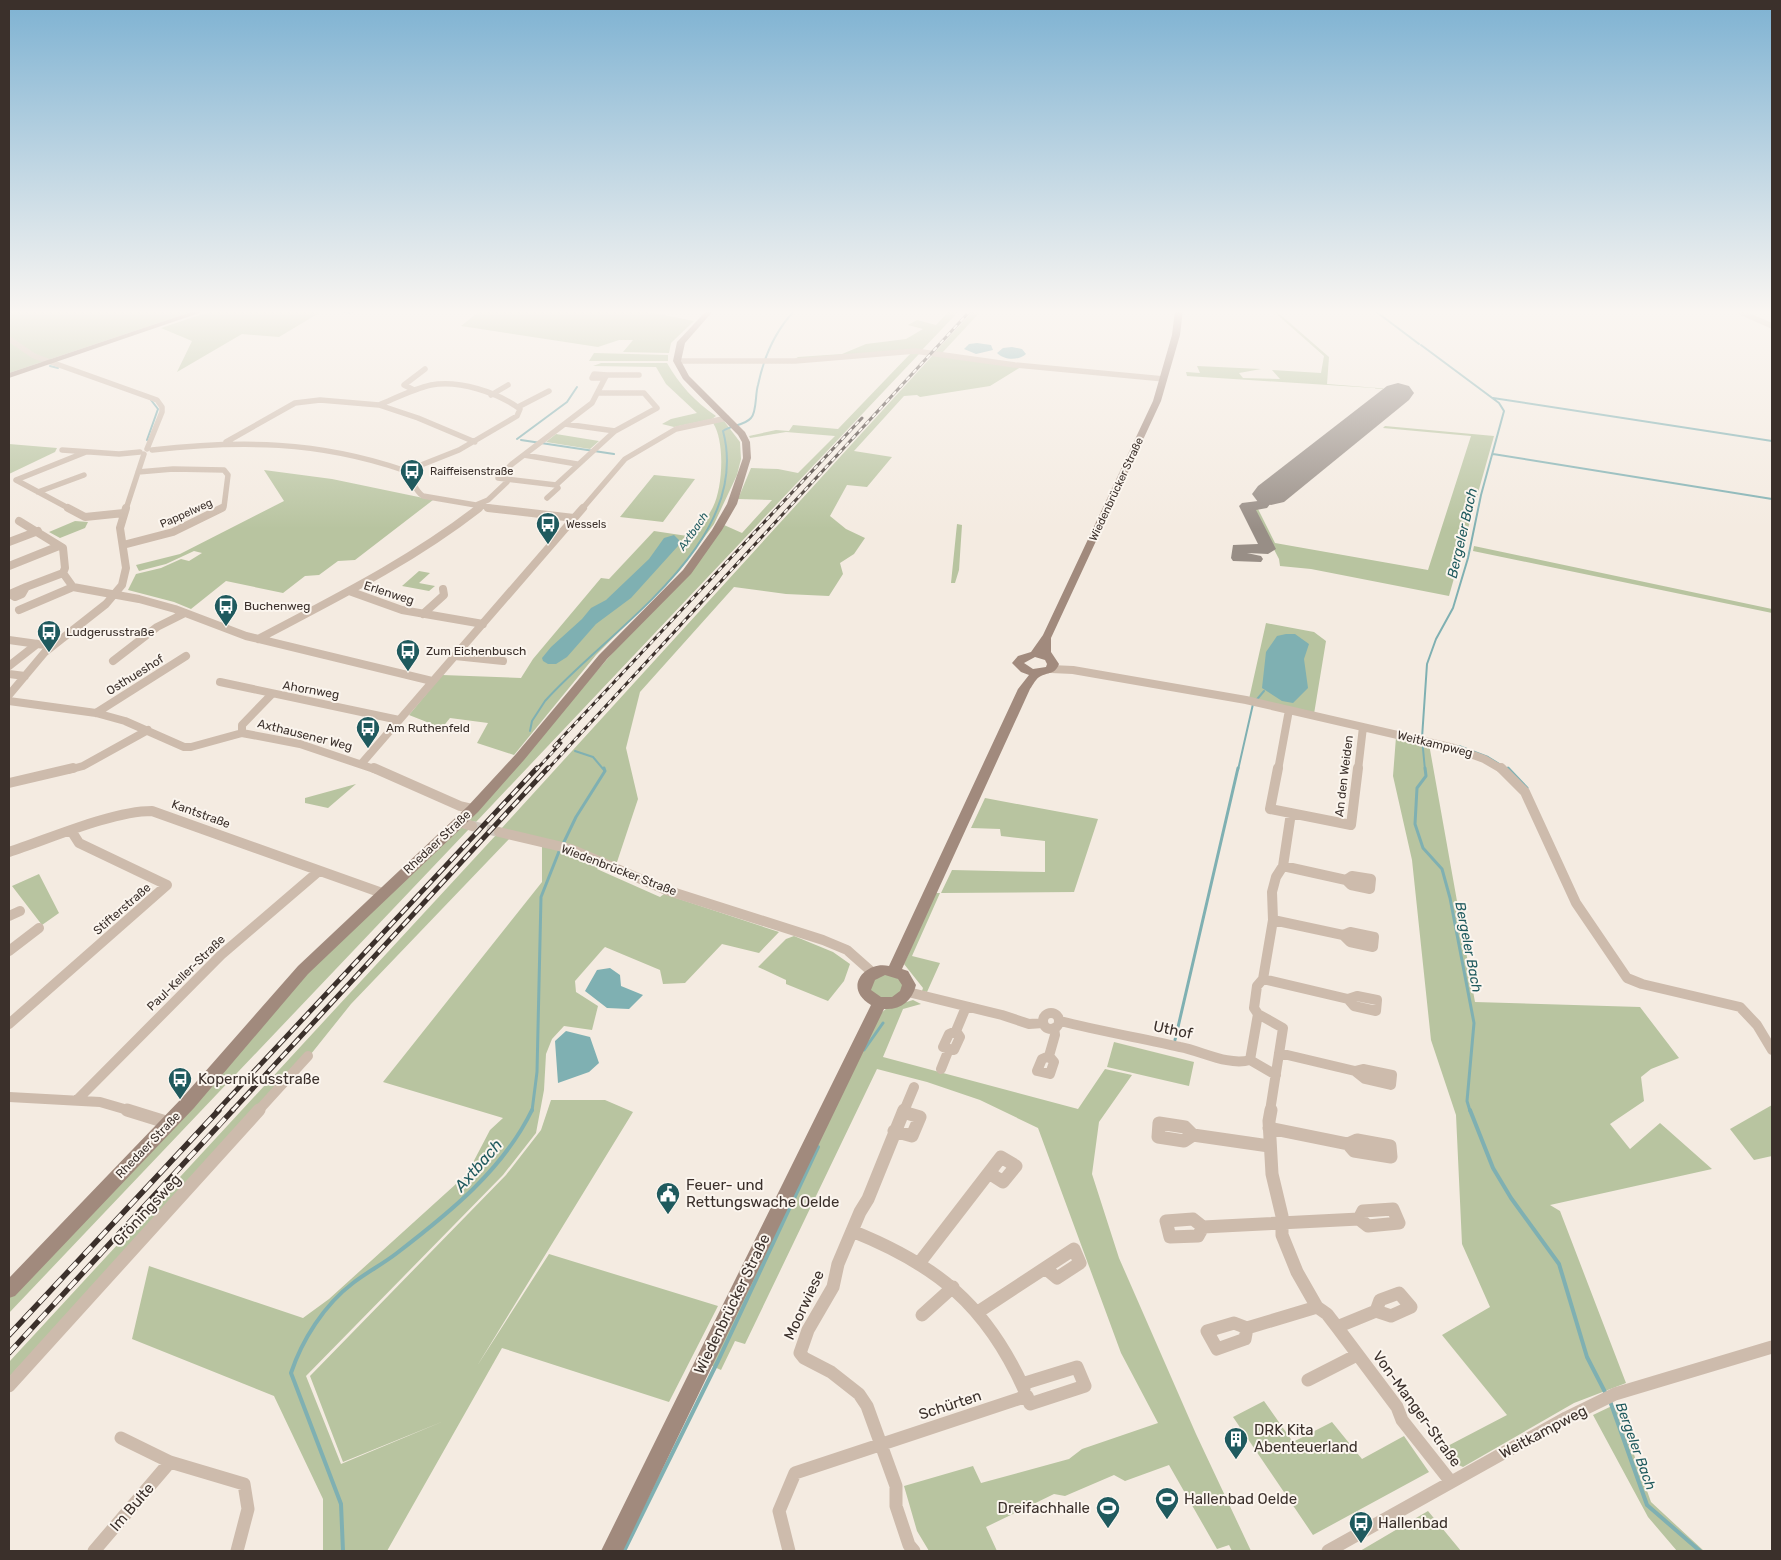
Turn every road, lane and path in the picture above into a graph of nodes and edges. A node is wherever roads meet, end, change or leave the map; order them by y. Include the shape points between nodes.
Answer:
1 (109, 383) edge
2 (407, 383) edge
3 (603, 383) edge
4 (692, 383) edge
5 (1162, 383) edge
6 (508, 385) dead end
7 (414, 390) junction
8 (549, 391) dead end
9 (599, 393) junction
10 (492, 395) junction
11 (379, 405) junction
12 (518, 407) junction
13 (732, 423) junction
14 (565, 424) junction
15 (615, 431) junction
16 (226, 442) junction
17 (475, 442) junction
18 (62, 450) dead end
19 (146, 451) junction
20 (86, 452) junction
21 (524, 455) junction
22 (577, 464) junction
23 (406, 471) junction
24 (138, 472) junction
25 (84, 475) dead end
26 (19, 482) junction
27 (507, 482) junction
28 (556, 485) junction
29 (9, 486) edge
30 (38, 492) junction
31 (547, 498) dead end
32 (483, 505) junction
33 (124, 513) junction
34 (574, 518) junction
35 (19, 521) dead end
36 (38, 531) junction
37 (9, 542) edge
38 (123, 545) junction
39 (59, 546) junction
40 (9, 566) edge
41 (63, 573) junction
42 (26, 587) dead end
43 (73, 587) junction
44 (443, 589) dead end
45 (349, 591) junction
46 (114, 596) junction
47 (19, 610) dead end
48 (184, 613) junction
49 (424, 614) junction
50 (483, 624) junction
51 (258, 639) junction
52 (9, 640) edge
53 (36, 644) junction
54 (52, 646) junction
55 (186, 656) dead end
56 (455, 656) junction
57 (113, 660) dead end
58 (503, 660) dead end
59 (1046, 661) junction
60 (9, 666) edge
61 (1073, 670) joint
62 (1032, 672) junction
63 (9, 674) edge
64 (24, 676) junction
65 (432, 681) junction
66 (220, 682) dead end
67 (272, 694) junction
68 (9, 695) edge
69 (9, 701) edge
70 (1289, 710) junction
71 (96, 713) junction
72 (399, 720) junction
73 (1363, 727) junction
74 (148, 730) junction
75 (242, 732) junction
76 (1423, 741) joint
77 (362, 763) junction
78 (9, 783) edge
79 (473, 809) junction
80 (1291, 813) junction
81 (72, 832) junction
82 (499, 832) tunnel mouth
83 (9, 852) edge
84 (1283, 866) junction
85 (318, 871) junction
86 (1346, 880) dead end
87 (382, 893) junction
88 (20, 911) dead end
89 (9, 916) edge
90 (1272, 920) junction
91 (39, 928) dead end
92 (1344, 935) dead end
93 (9, 951) edge
94 (894, 971) junction
95 (873, 973) junction
96 (1263, 979) junction
97 (908, 992) junction
98 (1348, 999) dead end
99 (879, 1003) junction
100 (966, 1007) junction
101 (1258, 1014) junction
102 (9, 1024) edge
103 (1057, 1024) junction
104 (1772, 1050) edge
105 (1280, 1053) junction
106 (308, 1056) dead end
107 (1049, 1056) dead end
108 (1250, 1060) junction
109 (941, 1069) dead end
110 (1355, 1071) dead end
111 (1276, 1075) junction
112 (914, 1087) dead end
113 (9, 1097) edge
114 (77, 1100) junction
115 (903, 1112) junction
116 (169, 1123) junction
117 (1269, 1128) junction
118 (894, 1131) junction
119 (1193, 1136) dead end
120 (1348, 1144) dead end
121 (1269, 1146) junction
122 (989, 1173) dead end
123 (1359, 1218) dead end
124 (1282, 1224) junction
125 (1203, 1227) dead end
126 (852, 1232) junction
127 (920, 1262) junction
128 (1045, 1268) dead end
129 (953, 1287) junction
130 (9, 1290) edge
131 (1317, 1307) junction
132 (1376, 1311) dead end
133 (978, 1312) junction
134 (922, 1315) dead end
135 (1338, 1327) junction
136 (1247, 1328) dead end
137 (1772, 1347) edge
138 (1357, 1355) junction
139 (1308, 1380) dead end
140 (9, 1386) edge
141 (1615, 1394) joint
142 (1602, 1400) joint
143 (121, 1438) dead end
144 (882, 1445) junction
145 (170, 1462) junction
146 (1450, 1482) junction
147 (94, 1551) edge
148 (237, 1551) edge
149 (612, 1551) edge
150 (789, 1551) edge
151 (914, 1551) edge
152 (1328, 1551) edge

1 - 19 street via 157,400 162,407
2 - 7 street via 404,385
3 - 9 street
4 - 13 street, Rhedaer Straße
5 - 59 street, Wiedenbrücker Straße via 1048,635
6 - 10 street
7 - 10 street via 433,384 453,383
7 - 11 street
8 - 12 street
9 - 14 street via 592,403
9 - 15 street via 644,394 657,407
10 - 12 street
11 - 16 street via 302,401
11 - 17 street
12 - 17 street via 517,416
13 - 34 street via 676,429 630,454
13 - 79 street, Rhedaer Straße via 746,442 747,458 732,504 717,530 687,572 603,657
14 - 15 street
14 - 21 street
15 - 22 street
16 - 19 street
16 - 23 street via 328,449 370,458
17 - 23 street
18 - 20 street
19 - 20 street via 119,454
19 - 24 street
20 - 26 street via 19,477 16,480
21 - 22 street
21 - 27 street via 498,476
22 - 28 street
23 - 32 street via 416,492 421,495
24 - 33 street
24 - 38 street, Pappelweg via 224,470 228,475 224,508 173,532
25 - 30 street
26 - 29 street
26 - 30 street
27 - 28 street via 516,479
27 - 32 street
28 - 31 street via 558,488
30 - 33 street via 85,517
32 - 34 street
32 - 45 street via 429,545
33 - 38 street via 120,528
34 - 50 street
35 - 36 street
36 - 37 street
36 - 39 street
38 - 46 street via 126,575
39 - 40 street
39 - 41 street via 63,548
41 - 42 street
41 - 43 street
43 - 46 street
43 - 47 street
44 - 49 street, Erlenweg via 444,595
45 - 49 street, Erlenweg via 387,606
45 - 51 street
46 - 48 street via 139,599
46 - 54 street
48 - 51 street
48 - 57 street via 156,627
49 - 50 street, Erlenweg
50 - 56 street
51 - 65 street
52 - 53 street
53 - 54 street
53 - 60 street
54 - 64 street
55 - 71 street, Osthueshof
56 - 58 street
56 - 65 street
59 - 61 street
59 - 62 street
59 - 62 street via 1026,656 1019,660 1020,666
61 - 70 street, Weitkampweg
62 - 94 street
63 - 64 street
64 - 68 street
65 - 72 street
66 - 67 street, Ahornweg
67 - 72 street, Ahornweg
67 - 75 street, Axthausener Weg via 242,725
69 - 71 street, Axthausener Weg
70 - 73 street, Weitkampweg
70 - 80 street, An den Weiden via 1270,809
71 - 74 street, Axthausener Weg
72 - 77 street
73 - 76 street, Weitkampweg
73 - 80 street, An den Weiden via 1351,825
74 - 75 street, Axthausener Weg via 184,747
74 - 78 street via 83,766
75 - 77 street, Axthausener Weg via 300,744
76 - 104 street, Weitkampweg via 1483,757 1514,777 1525,792 1576,903 1627,978 1740,1007 1757,1025
77 - 79 street, Axthausener Weg
79 - 87 street, Rhedaer Straße via 466,824
80 - 84 street
81 - 83 street, Kantstraße
81 - 85 street, Kantstraße via 130,813 165,814
81 - 102 street, Stifterstraße via 79,843 167,884
82 - 95 street, Wiedenbrücker Straße via 571,849 666,890 823,940 846,950
84 - 86 street
84 - 90 street via 1278,871 1270,912
85 - 87 street, Kantstraße
85 - 114 street, Paul-Keller-Straße via 221,955
87 - 116 street, Rhedaer Straße via 304,970
88 - 89 street
90 - 92 street
90 - 96 street
91 - 93 street
94 - 95 street
94 - 97 street via 907,979
95 - 99 street via 867,978 864,990 868,997
96 - 98 street
96 - 101 street via 1257,986 1254,1008
97 - 99 street via 894,1002
97 - 100 street
99 - 149 street, Wiedenbrücker Straße
100 - 103 street via 1029,1024 1043,1023 1044,1017 1051,1015
100 - 109 street via 956,1031 960,1037 954,1050 949,1049
101 - 105 street, Von-Manger-Straße via 1283,1028
101 - 108 street
103 - 107 street
103 - 108 street, Uthof via 1182,1047 1239,1063
105 - 110 street
105 - 111 street, Von-Manger-Straße
106 - 140 street, Gröningsweg
108 - 111 street, Uthof
111 - 117 street, Von-Manger-Straße
112 - 115 street, Moorwiese
113 - 114 street
114 - 116 street via 100,1102
115 - 118 street, Moorwiese
115 - 118 street via 920,1117 912,1136
116 - 130 street, Rhedaer Straße
117 - 120 street
117 - 121 street, Von-Manger-Straße
118 - 126 street, Moorwiese via 893,1141
119 - 121 street
121 - 124 street, Von-Manger-Straße
122 - 127 street
123 - 124 street
124 - 125 street
124 - 131 street, Von-Manger-Straße via 1282,1235 1297,1272
126 - 127 street, Schürten via 885,1243
126 - 144 street, Moorwiese via 823,1307 800,1353 859,1394
127 - 129 street, Schürten
128 - 133 street
129 - 133 street, Schürten
129 - 134 street
131 - 135 street, Von-Manger-Straße via 1328,1314
131 - 136 street
132 - 135 street
133 - 144 street, Schürten via 1001,1343 1025,1390
135 - 138 street, Von-Manger-Straße
137 - 141 street, Weitkampweg
138 - 139 street, Von-Manger-Straße
138 - 146 street, Von-Manger-Straße
141 - 142 street, Weitkampweg
142 - 146 street, Weitkampweg
143 - 145 street
144 - 150 street, Schürten via 794,1473 778,1511
144 - 151 street, Moorwiese via 896,1486 896,1506
145 - 147 street, Im Bulte
145 - 148 street via 244,1484 249,1494 248,1508
146 - 152 street, Weitkampweg

